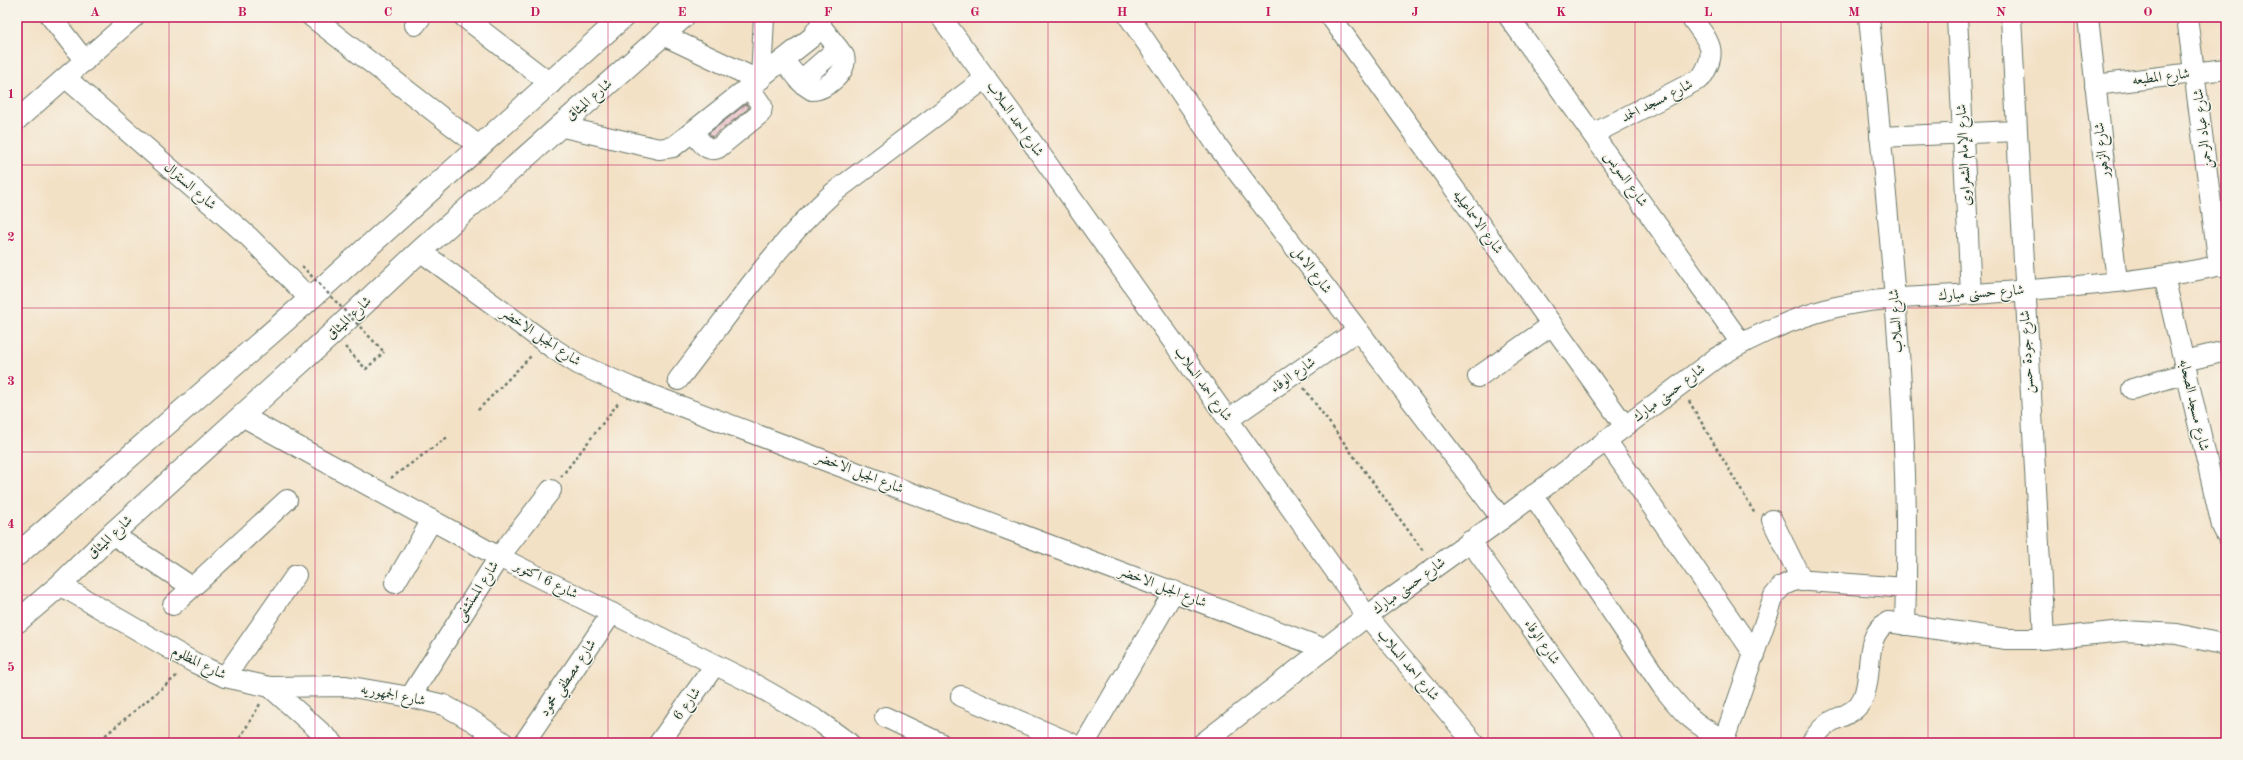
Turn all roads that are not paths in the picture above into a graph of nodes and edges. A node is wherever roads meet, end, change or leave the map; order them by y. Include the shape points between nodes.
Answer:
1 (51, 17) edge
2 (312, 17) edge
3 (464, 17) edge
4 (622, 17) edge
5 (683, 17) edge
6 (764, 17) edge
7 (941, 17) edge
8 (1129, 17) edge
9 (1331, 17) edge
10 (1509, 17) edge
11 (1691, 17) edge
12 (1869, 17) edge
13 (1957, 17) edge
14 (2011, 17) edge
15 (2088, 17) edge
16 (2187, 17) edge
17 (126, 20) edge
18 (821, 21) edge
19 (663, 35) junction
20 (783, 60) junction
21 (85, 61) junction
22 (2226, 69) edge
23 (2196, 73) junction
24 (66, 78) junction
25 (986, 78) junction
26 (756, 82) junction
27 (550, 84) junction
28 (2095, 85) junction
29 (17, 120) edge
30 (559, 126) junction
31 (693, 132) junction
32 (2016, 132) junction
33 (1593, 134) junction
34 (1963, 134) junction
35 (1880, 137) junction
36 (480, 147) junction
37 (420, 251) junction
38 (2223, 265) edge
39 (2164, 276) junction
40 (2116, 282) junction
41 (2024, 290) junction
42 (1971, 294) junction
43 (310, 299) junction
44 (1895, 299) junction
45 (1552, 325) junction
46 (1358, 330) junction
47 (1741, 342) junction
48 (2226, 351) edge
49 (2185, 367) junction
50 (1478, 378) dead end
51 (678, 380) dead end
52 (2132, 389) dead end
53 (242, 416) junction
54 (1229, 419) junction
55 (1625, 426) junction
56 (1606, 440) junction
57 (551, 490) road end
58 (1533, 495) junction
59 (287, 500) dead end
60 (1502, 519) junction
61 (432, 520) junction
62 (1772, 520) road end
63 (112, 534) junction
64 (2226, 534) edge
65 (1470, 541) junction
66 (17, 555) edge
67 (499, 557) junction
68 (296, 575) dead end
69 (1802, 581) junction
70 (395, 583) dead end
71 (60, 585) junction
72 (192, 587) junction
73 (1906, 588) junction
74 (1174, 591) junction
75 (173, 605) dead end
76 (612, 613) junction
77 (1367, 616) junction
78 (17, 622) edge
79 (1905, 625) junction
80 (2044, 639) junction
81 (2226, 645) edge
82 (1325, 649) junction
83 (1755, 655) junction
84 (715, 665) junction
85 (225, 677) junction
86 (270, 687) junction
87 (410, 696) junction
88 (961, 696) dead end
89 (886, 717) dead end
90 (1724, 741) edge
91 (333, 743) edge
92 (504, 743) edge
93 (524, 743) edge
94 (659, 743) edge
95 (849, 743) edge
96 (940, 743) edge
97 (1072, 743) edge
98 (1085, 743) edge
99 (1204, 743) edge
100 (1474, 743) edge
101 (1613, 743) edge
102 (1811, 743) edge

1 - 21 street
2 - 36 street
3 - 27 street
4 - 27 main road
5 - 19 main road, شارع الميثاق
6 - 26 street
7 - 25 street, شارع احمد السلاب
8 - 46 street, شارع الامل via 1216,144
9 - 45 street, شارع الاسماعيليه
10 - 33 street, شارع السويس
11 - 33 street, شارع مسجد الحمد via 1711,48 1711,64 1701,78
12 - 35 street, شارع السلاب
13 - 34 street, شارع الإمام الشعراوى
14 - 32 street, شارع جودة حسن
15 - 28 street, شارع الزهور
16 - 23 street, شارع عباد الرحمن
17 - 21 street
18 - 20 street via 812,37
18 - 20 street via 844,56 844,69 822,88 812,90 800,81
19 - 26 street
19 - 30 main road, شارع الميثاق
20 - 26 street
21 - 24 street
22 - 23 street, شارع المطبعه
23 - 28 street, شارع المطبعه
23 - 38 street, شارع عباد الرحمن
24 - 29 street
24 - 43 street, شارع السنترال via 249,237
25 - 51 street via 810,213
25 - 54 street, شارع احمد السلاب
26 - 31 street
26 - 31 street via 762,106 761,113 718,148 705,147
27 - 36 main road
28 - 40 street, شارع الزهور
30 - 31 street via 659,149 673,147
30 - 37 main road, شارع الميثاق
32 - 34 street
32 - 41 street, شارع جودة حسن
33 - 47 street, شارع السويس
34 - 35 street
34 - 42 street, شارع الإمام الشعراوى
35 - 44 street, شارع السلاب
36 - 43 main road
37 - 53 main road, شارع الميثاق
37 - 74 street, شارع الجبل الاخضر via 544,343 578,364 630,387
38 - 39 street, شارع حسنى مبارك
39 - 40 street, شارع حسنى مبارك
39 - 49 street, شارع مسجد الصحابه
40 - 41 street, شارع حسنى مبارك
41 - 42 street, شارع حسنى مبارك
41 - 80 street, شارع جودة حسن
42 - 44 street, شارع حسنى مبارك
43 - 66 main road
44 - 47 street, شارع حسنى مبارك via 1834,308 1786,322
44 - 73 street, شارع السلاب via 1906,493
45 - 50 street
45 - 55 street, شارع الاسماعيليه
46 - 54 street, شارع الوفاء
46 - 60 street, شارع الامل
47 - 55 street, شارع حسنى مبارك
48 - 49 street
49 - 52 street
49 - 64 street, شارع مسجد الصحابه
53 - 61 street, شارع 6 اكتوبر
53 - 63 main road, شارع الميثاق
54 - 77 street, شارع احمد السلاب
55 - 56 street, شارع حسنى مبارك
56 - 58 street, شارع حسنى مبارك
56 - 83 street
57 - 67 street, شارع المستشفى
58 - 60 street, شارع حسنى مبارك
58 - 90 street via 1683,714
59 - 72 street
60 - 65 street, شارع حسنى مبارك
61 - 67 street, شارع 6 اكتوبر
61 - 70 street
62 - 69 street
63 - 71 main road, شارع الميثاق
63 - 72 street
65 - 77 street, شارع حسنى مبارك
65 - 101 street, شارع الوفاء
67 - 76 street, شارع 6 اكتوبر
67 - 87 street, شارع المستشفى
68 - 85 street
69 - 73 street
69 - 83 street via 1795,580 1782,586 1774,596
71 - 78 main road, شارع الميثاق
71 - 85 street, شارع المظلوم via 193,662
72 - 75 street
73 - 79 street, شارع السلاب
74 - 82 street, شارع الجبل الاخضر
74 - 98 street
76 - 84 street, شارع 6 اكتوبر
76 - 93 street, شارع مصطفي محمود
77 - 82 street, شارع حسنى مبارك
77 - 100 street, شارع احمد السلاب
79 - 80 street via 2006,639
79 - 102 street via 1888,622 1879,628 1874,637 1863,698 1850,714 1831,722
80 - 81 street via 2124,631 2177,634
82 - 99 street, شارع حسنى مبارك
83 - 90 street
84 - 94 street, شارع 6
84 - 95 street, شارع 6 اكتوبر via 786,702
85 - 86 street, شارع المظلوم
86 - 87 street, شارع الجمهوريه via 331,685
86 - 91 street, شارع المظلوم
87 - 92 street, شارع الجمهوريه via 444,705
88 - 97 street
89 - 96 street

